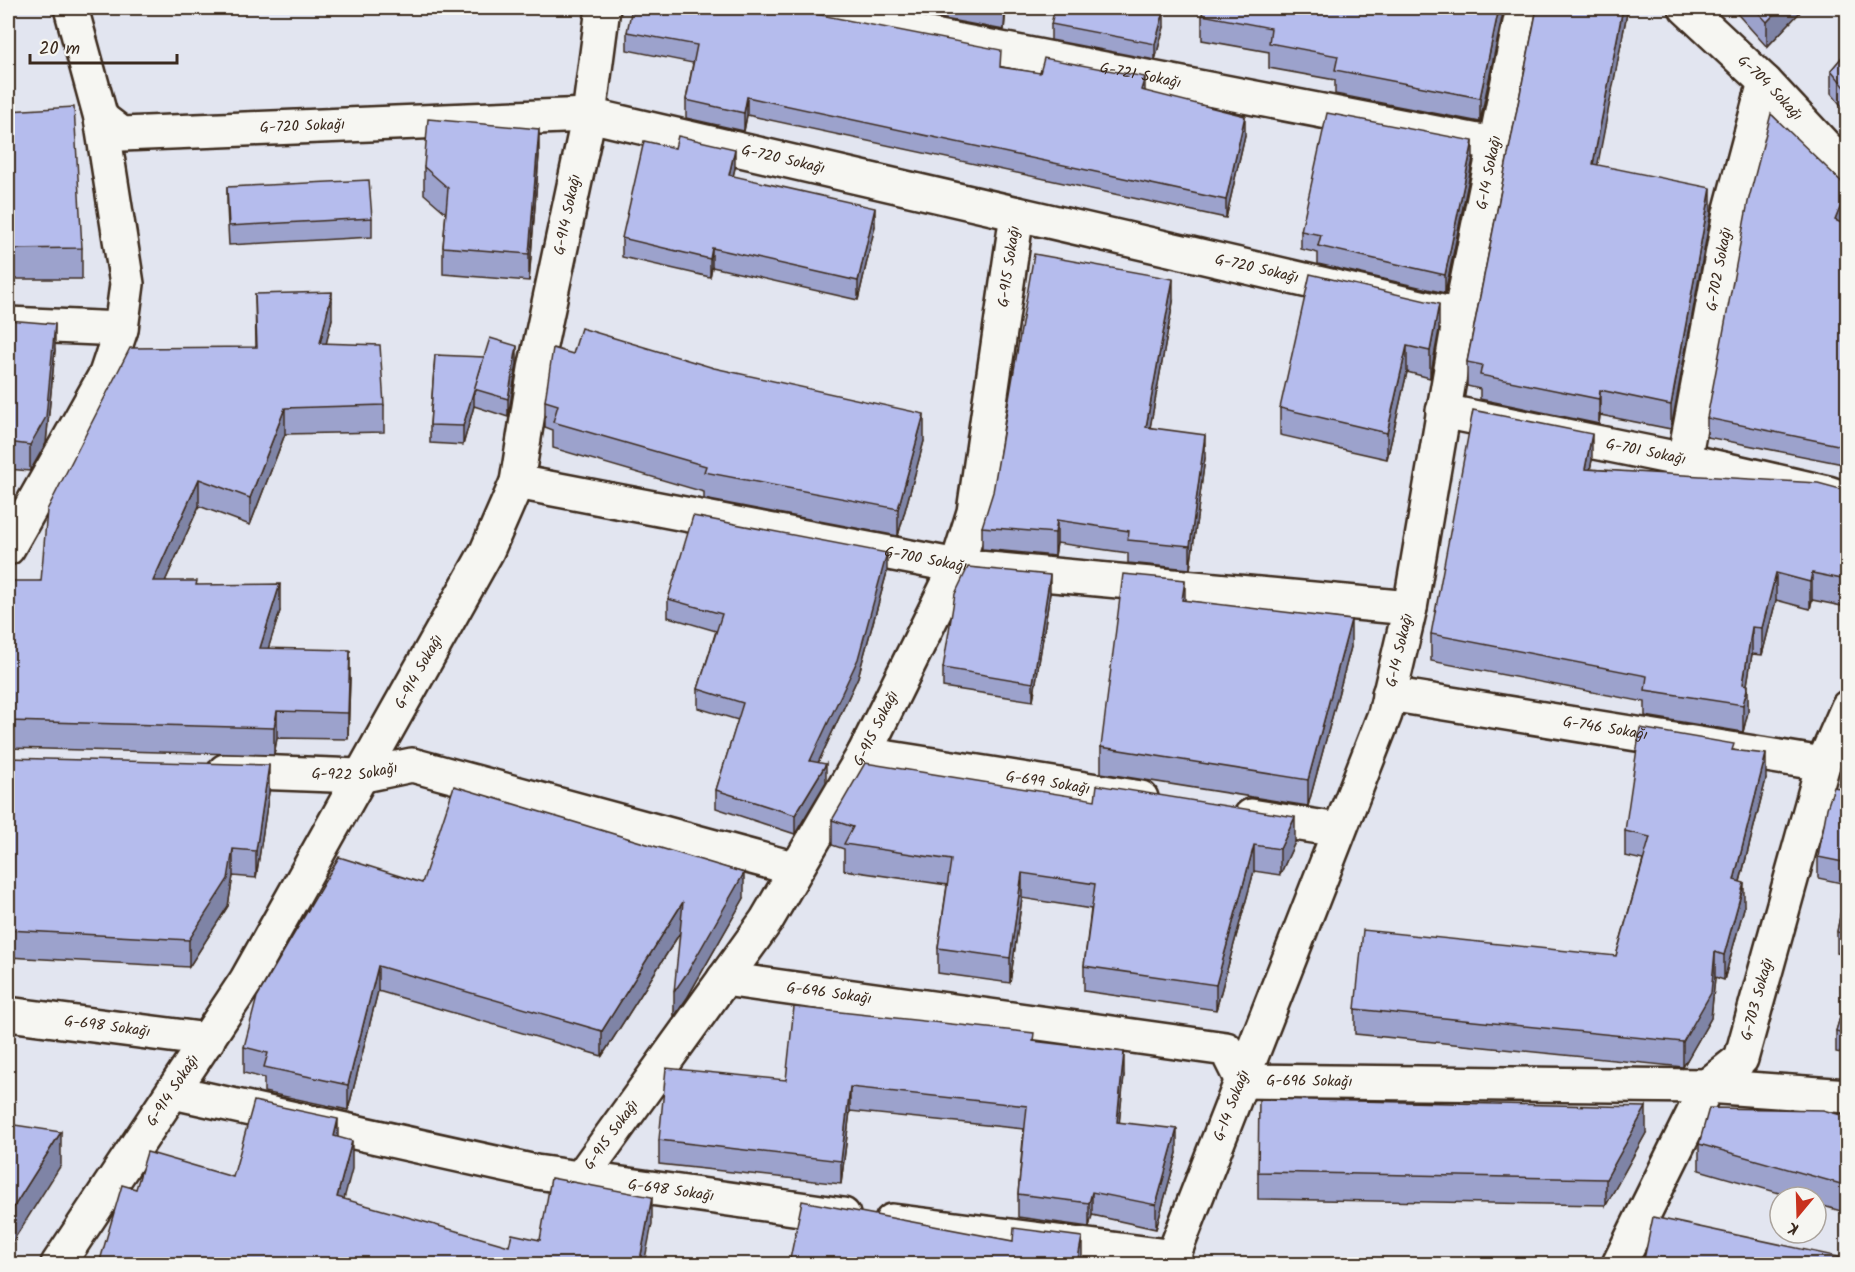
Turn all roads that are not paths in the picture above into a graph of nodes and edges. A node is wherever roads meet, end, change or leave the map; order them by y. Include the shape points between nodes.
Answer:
1 (70, 8) edge
2 (603, 8) edge
3 (789, 8) edge
4 (1523, 8) edge
5 (1686, 8) edge
6 (1765, 82) junction
7 (589, 115) junction
8 (101, 118) junction
9 (66, 120) edge
10 (1493, 144) junction
11 (1848, 171) edge
12 (1017, 214) junction
13 (1460, 316) junction
14 (8, 324) edge
15 (121, 329) junction
16 (1443, 411) junction
17 (1684, 460) junction
18 (517, 482) junction
19 (1848, 500) edge
20 (8, 548) edge
21 (957, 566) junction
22 (1410, 608) junction
23 (1389, 694) junction
24 (1848, 707) edge
25 (864, 754) junction
26 (1822, 764) junction
27 (196, 771) edge
28 (359, 776) junction
29 (1165, 802) edge
30 (1223, 811) edge
31 (1338, 830) junction
32 (796, 869) junction
33 (724, 979) junction
34 (8, 1014) edge
35 (208, 1040) junction
36 (1242, 1081) junction
37 (1707, 1086) junction
38 (173, 1092) junction
39 (1848, 1096) edge
40 (580, 1179) junction
41 (1172, 1261) edge
42 (58, 1264) edge
43 (1619, 1264) edge

1 - 8 street
2 - 7 street, G-914 Sokağı
3 - 10 street, G-721 Sokağı
4 - 10 street, G-14 Sokağı
5 - 6 street, G-704 Sokağı
6 - 11 street, G-704 Sokağı
6 - 17 street, G-702 Sokağı via 1730,213
7 - 8 street, G-720 Sokağı via 122,134
7 - 12 street, G-720 Sokağı
7 - 18 street, G-914 Sokağı via 535,369
8 - 9 street
8 - 15 street via 127,284
10 - 13 street, G-14 Sokağı
12 - 13 street, G-720 Sokağı
12 - 21 street, G-915 Sokağı via 974,512
13 - 16 street, G-14 Sokağı
14 - 15 street
15 - 20 street via 106,374
16 - 17 street, G-701 Sokağı
16 - 22 street, G-14 Sokağı
17 - 19 street, G-701 Sokağı
18 - 21 street, G-700 Sokağı
18 - 28 street, G-914 Sokağı via 487,550
21 - 22 street, G-700 Sokağı
21 - 25 street, G-915 Sokağı
22 - 23 street, G-14 Sokağı
23 - 26 street, G-746 Sokağı
23 - 31 street, G-14 Sokağı via 1385,714
24 - 26 street, G-703 Sokağı
25 - 29 street, G-699 Sokağı
25 - 32 street, G-915 Sokağı
26 - 37 street, G-703 Sokağı via 1741,1059
27 - 28 street, G-922 Sokağı
28 - 32 street, G-922 Sokağı via 412,765
28 - 35 street, G-914 Sokağı via 246,981
30 - 31 street
31 - 36 street, G-14 Sokağı
32 - 33 street, G-915 Sokağı via 766,921
33 - 36 street, G-696 Sokağı via 1226,1049
33 - 40 street, G-915 Sokağı
34 - 35 street, G-698 Sokağı
35 - 38 street, G-914 Sokağı
36 - 37 street, G-696 Sokağı
36 - 41 street, G-14 Sokağı
37 - 39 street, G-696 Sokağı
37 - 43 street, G-703 Sokağı
38 - 40 street, G-698 Sokağı
38 - 42 street, G-914 Sokağı
40 - 41 street, G-698 Sokağı

